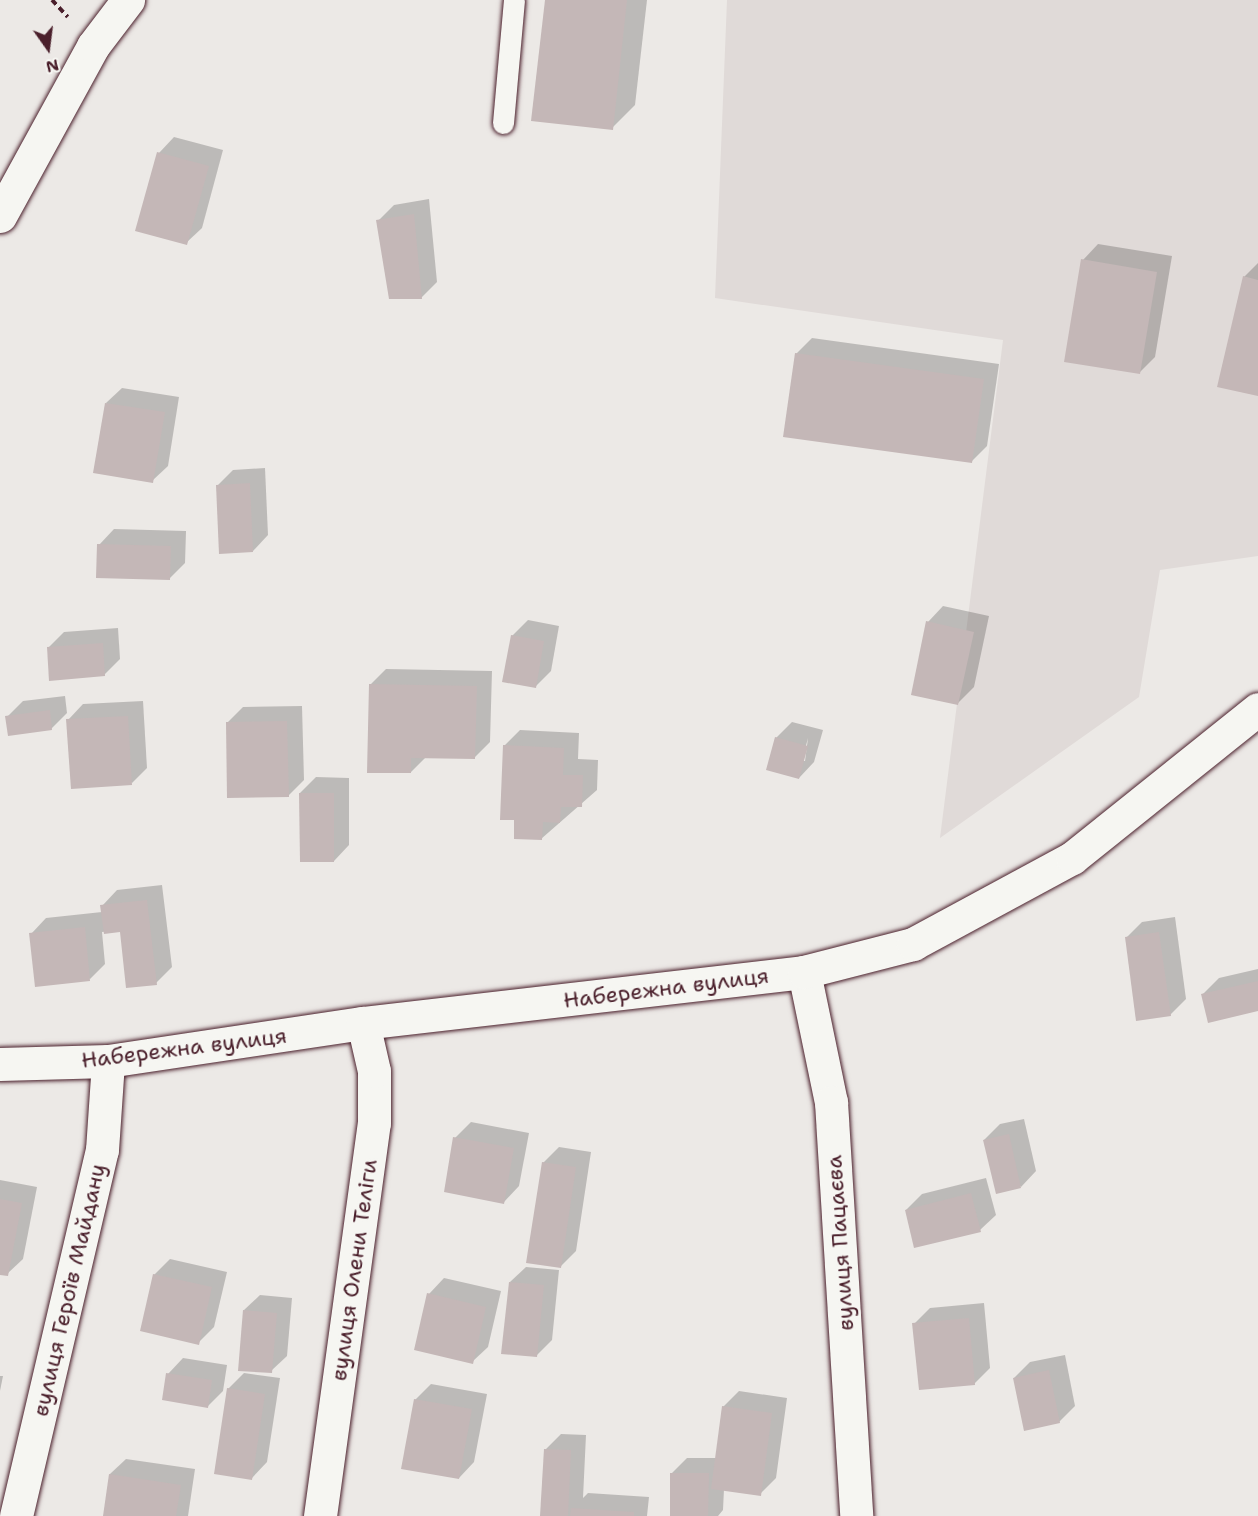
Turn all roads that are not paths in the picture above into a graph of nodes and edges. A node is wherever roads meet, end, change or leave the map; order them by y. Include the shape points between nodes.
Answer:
1 (128, 0) edge
2 (514, 0) edge
3 (503, 123) dead end
4 (0, 216) edge
5 (1258, 710) edge
6 (804, 972) junction
7 (363, 1023) junction
8 (108, 1061) junction
9 (0, 1064) edge
10 (16, 1516) edge
11 (320, 1516) edge
12 (856, 1516) edge

1 - 4 street via 93,46
2 - 3 lane
5 - 6 street, Набережна вулиця via 1072,858 914,944
6 - 7 street, Набережна вулиця
6 - 12 street, вулиця Пацаєва via 831,1102
7 - 8 street, Набережна вулиця
7 - 11 street, вулиця Олени Теліги via 374,1071 374,1123
8 - 9 street, Набережна вулиця
8 - 10 street, вулиця Героїв Майдану via 102,1150

